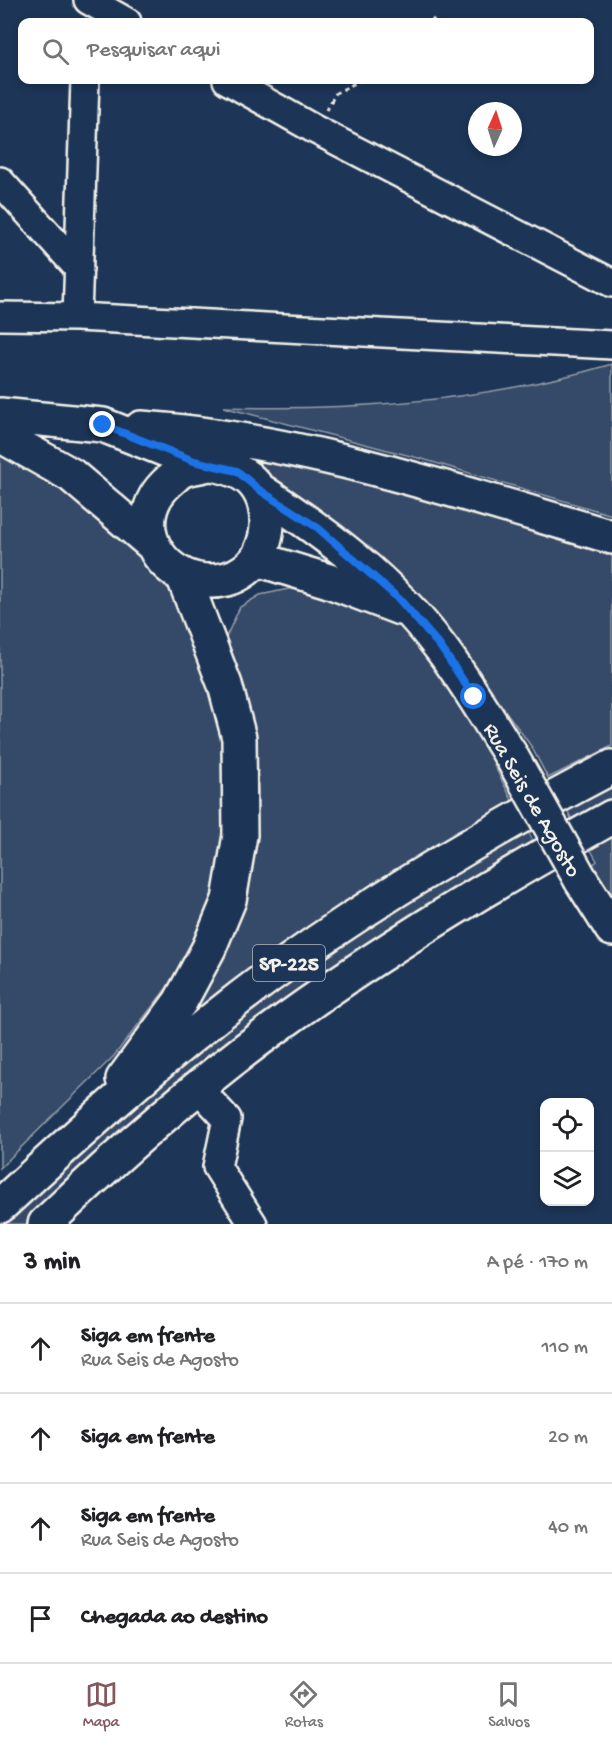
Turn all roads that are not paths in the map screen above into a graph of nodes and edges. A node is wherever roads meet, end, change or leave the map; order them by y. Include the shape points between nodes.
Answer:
1 (88, 0) edge
2 (87, 18) edge
3 (120, 18) edge
4 (85, 84) edge
5 (234, 84) edge
6 (0, 181) edge
7 (79, 269) junction
8 (612, 283) edge
9 (0, 316) edge
10 (77, 317) junction
11 (612, 345) edge
12 (0, 415) edge
13 (103, 425) junction
14 (0, 435) edge
15 (210, 464) junction
16 (258, 489) junction
17 (612, 537) edge
18 (152, 544) junction
19 (257, 559) junction
20 (184, 578) junction
21 (411, 613) junction
22 (612, 767) edge
23 (612, 817) edge
24 (612, 929) edge
25 (198, 1088) junction
26 (84, 1131) junction
27 (0, 1206) edge
28 (45, 1224) edge
29 (253, 1224) edge

1 - 2 street
1 - 3 street
4 - 7 street
5 - 8 street
6 - 7 street
7 - 10 street
9 - 10 street
10 - 11 street
12 - 13 main road
13 - 15 main road
13 - 17 main road via 175,431 324,456
14 - 18 main road via 71,475
15 - 16 main road via 237,471
15 - 18 main road via 182,470 160,489 149,515
16 - 19 main road via 269,524 266,543
16 - 21 main road, Rua Seis de Agosto via 318,528
18 - 20 main road via 165,564
19 - 20 main road via 237,577 210,583
19 - 21 main road, Rua Seis de Agosto via 329,581
20 - 26 main road via 225,685 239,738 240,835 228,900 209,948 180,1002
21 - 24 main road, Rua Seis de Agosto, bridge via 440,646 510,754
22 - 26 main road, SP-225 via 504,826 351,920 242,996
23 - 25 main road, SP-225 via 398,944 280,1024
25 - 28 main road, SP-225
25 - 29 street via 226,1119 217,1167
26 - 27 main road, SP-225

